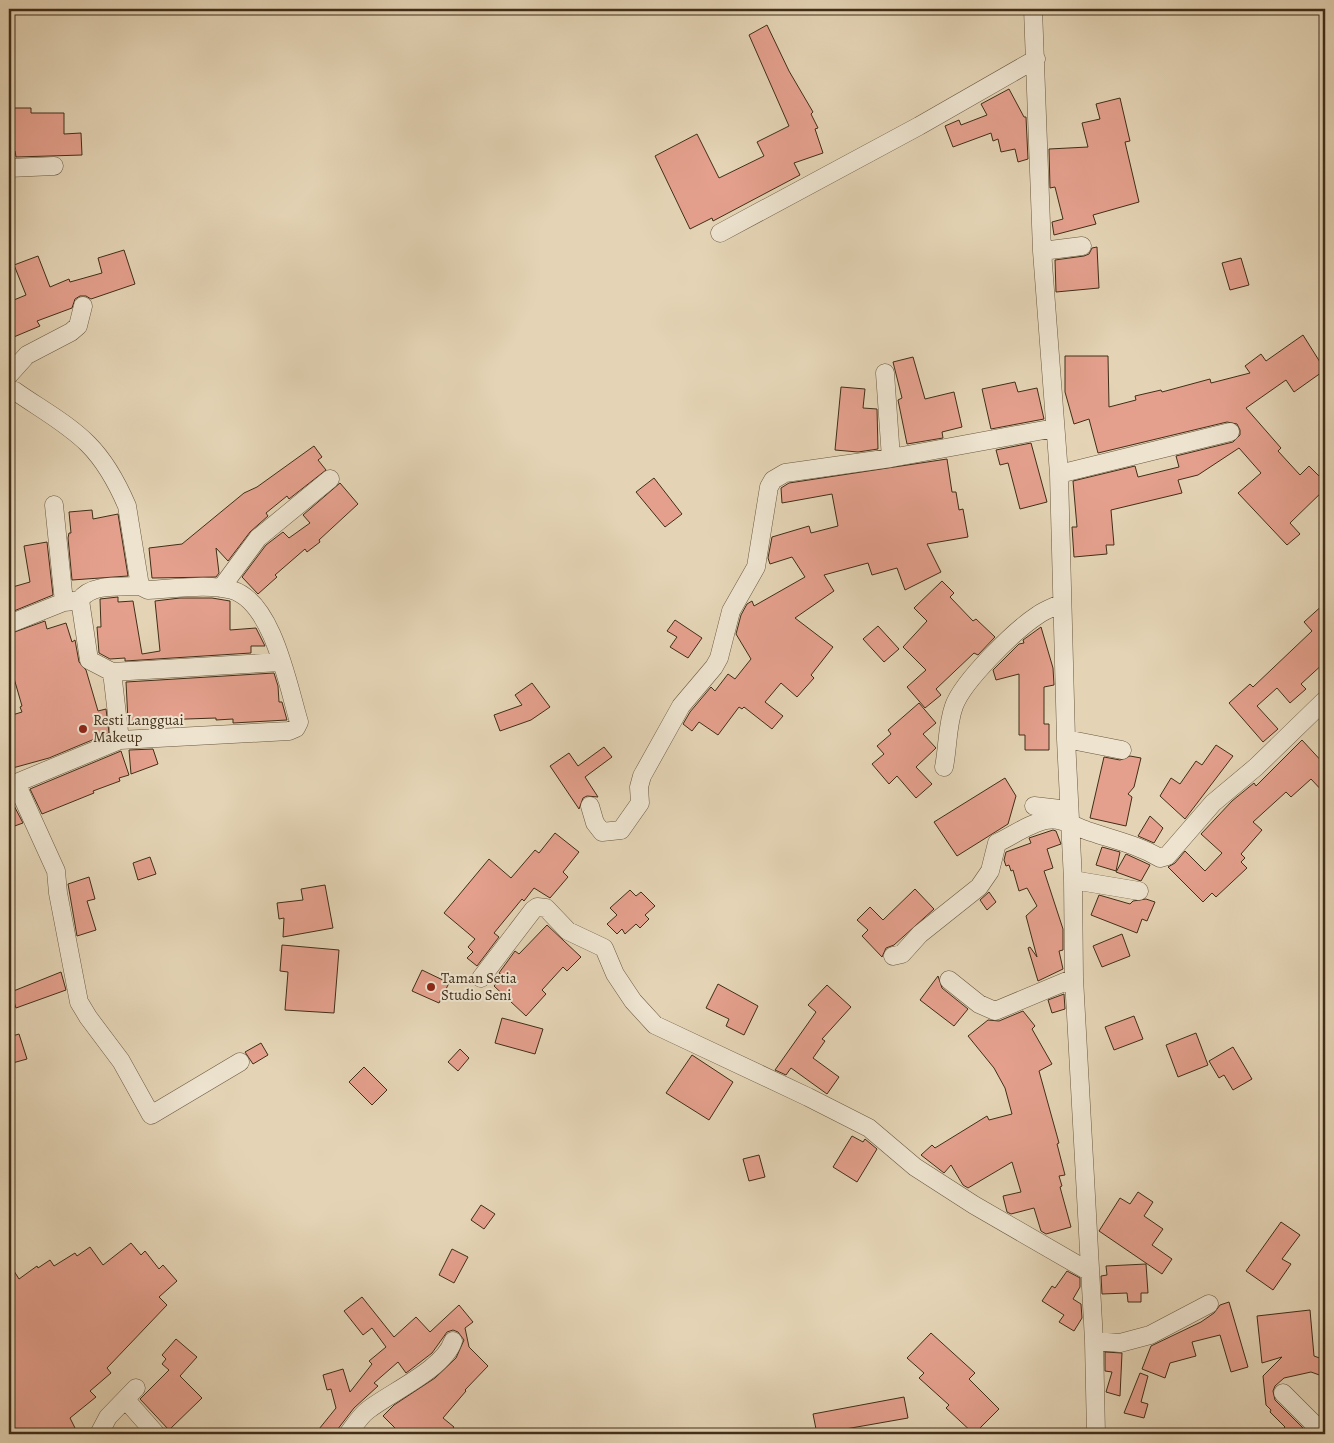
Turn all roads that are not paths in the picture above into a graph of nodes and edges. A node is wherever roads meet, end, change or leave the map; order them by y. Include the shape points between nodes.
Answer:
1 (1033, 9) edge
2 (1036, 59) junction
3 (54, 166) dead end
4 (9, 168) edge
5 (720, 232) dead end
6 (1082, 246) dead end
7 (1042, 252) junction
8 (83, 306) dead end
9 (885, 373) dead end
10 (9, 375) edge
11 (9, 390) edge
12 (1055, 428) junction
13 (1230, 432) dead end
14 (891, 458) junction
15 (1059, 474) junction
16 (330, 479) dead end
17 (54, 505) dead end
18 (140, 586) junction
19 (222, 588) junction
20 (72, 601) junction
21 (1062, 603) junction
22 (9, 624) edge
23 (281, 662) junction
24 (112, 672) junction
25 (1325, 700) edge
26 (1066, 739) junction
27 (120, 740) junction
28 (1122, 750) dead end
29 (944, 767) dead end
30 (12, 785) edge
31 (590, 806) dead end
32 (1034, 806) dead end
33 (1070, 817) junction
34 (1073, 880) junction
35 (1139, 892) dead end
36 (893, 956) dead end
37 (481, 978) dead end
38 (1074, 978) junction
39 (950, 980) dead end
40 (240, 1062) dead end
41 (1090, 1272) junction
42 (1209, 1304) dead end
43 (453, 1341) dead end
44 (1094, 1341) junction
45 (1283, 1394) dead end
46 (99, 1434) edge
47 (156, 1434) edge
48 (348, 1434) edge
49 (1096, 1434) edge
50 (1324, 1434) edge

1 - 2 street
2 - 5 street via 919,126
2 - 7 street
3 - 4 street
6 - 7 street
7 - 12 street
8 - 10 street via 78,326 26,355
9 - 14 street
11 - 18 street via 80,437 98,455 127,506
12 - 14 street
12 - 15 street
13 - 15 street
14 - 31 street via 785,473 773,480 756,567 731,611 719,658 678,710 640,780 640,802 621,830 602,832 595,823
15 - 21 street
16 - 19 street via 258,538
17 - 20 street
18 - 19 street via 148,590
18 - 20 street via 96,589
19 - 23 street via 245,596 264,618
20 - 22 street
20 - 24 street via 87,657
21 - 26 street
21 - 29 street via 1024,626 984,664 959,696 951,717
23 - 24 street
23 - 27 street via 299,722 293,730
24 - 27 street
25 - 33 street via 1256,767 1213,803 1163,858 1089,831
26 - 28 street
26 - 33 street
27 - 30 street
30 - 40 street via 56,871 79,1002 121,1061 151,1115
32 - 33 street
33 - 34 street
33 - 36 street via 1047,820 998,843 990,871 980,887 920,934 902,954
34 - 35 street
34 - 38 street
37 - 41 street via 533,910 546,908 568,931 604,948 615,974 655,1025 869,1128 915,1167
38 - 39 street via 995,1011 979,1004
38 - 41 street
41 - 44 street
42 - 44 street via 1150,1335 1120,1343
43 - 48 street via 450,1349 428,1369 367,1411
44 - 49 street
45 - 50 street
46 - 47 street via 108,1417 131,1394

